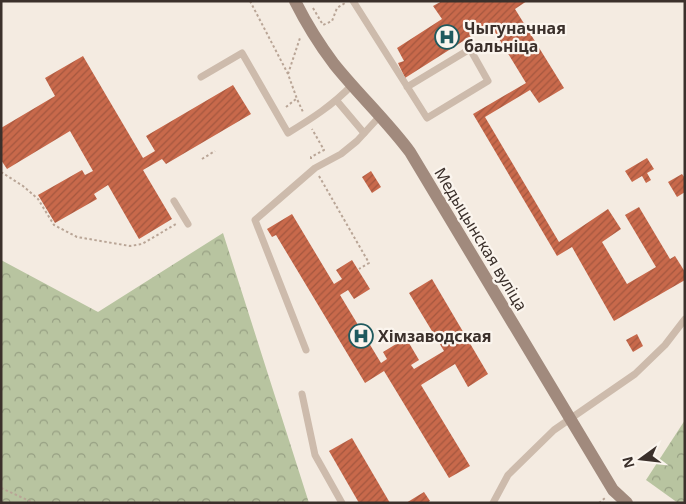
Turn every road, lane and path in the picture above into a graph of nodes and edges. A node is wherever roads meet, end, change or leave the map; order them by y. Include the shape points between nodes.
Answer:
1 (250, 1) edge
2 (295, 1) edge
3 (310, 1) edge
4 (346, 1) edge
5 (353, 1) edge
6 (300, 38) dead end
7 (288, 74) junction
8 (201, 77) dead end
9 (352, 85) junction
10 (407, 87) junction
11 (297, 99) junction
12 (337, 100) junction
13 (286, 107) dead end
14 (380, 116) junction
15 (308, 121) junction
16 (364, 133) junction
17 (216, 151) dead end
18 (202, 159) dead end
19 (315, 168) junction
20 (1, 172) edge
21 (174, 201) dead end
22 (183, 216) junction
23 (188, 224) dead end
24 (359, 269) dead end
25 (685, 319) edge
26 (306, 350) dead end
27 (302, 394) dead end
28 (569, 419) junction
29 (1, 488) edge
30 (613, 490) junction
31 (34, 503) edge
32 (342, 503) edge
33 (492, 503) edge
34 (620, 503) edge
35 (627, 503) edge

1 - 7 path
2 - 9 street, Медыцынская вуліца via 323,48
3 - 4 path via 323,25 332,21 336,8
5 - 10 lane
6 - 7 path
7 - 11 path
8 - 15 lane via 242,53 288,133
9 - 12 lane
9 - 14 street, Медыцынская вуліца
10 - 10 lane via 470,48 488,81 427,118
11 - 13 path
11 - 15 path
12 - 15 lane
12 - 16 lane
14 - 16 lane
14 - 28 street, Медыцынская вуліца via 410,152
15 - 19 path via 324,150 311,157
16 - 19 lane via 341,154
17 - 18 path
19 - 24 path via 369,263
19 - 26 lane via 255,220
20 - 22 path via 38,199 54,225 77,237 130,246 142,244
21 - 22 lane
22 - 23 lane
25 - 28 lane via 665,345 635,374
27 - 32 lane via 314,455
28 - 30 street, Медыцынская вуліца
28 - 33 lane via 508,475
29 - 31 path
30 - 34 lane
30 - 35 street, Медыцынская вуліца

